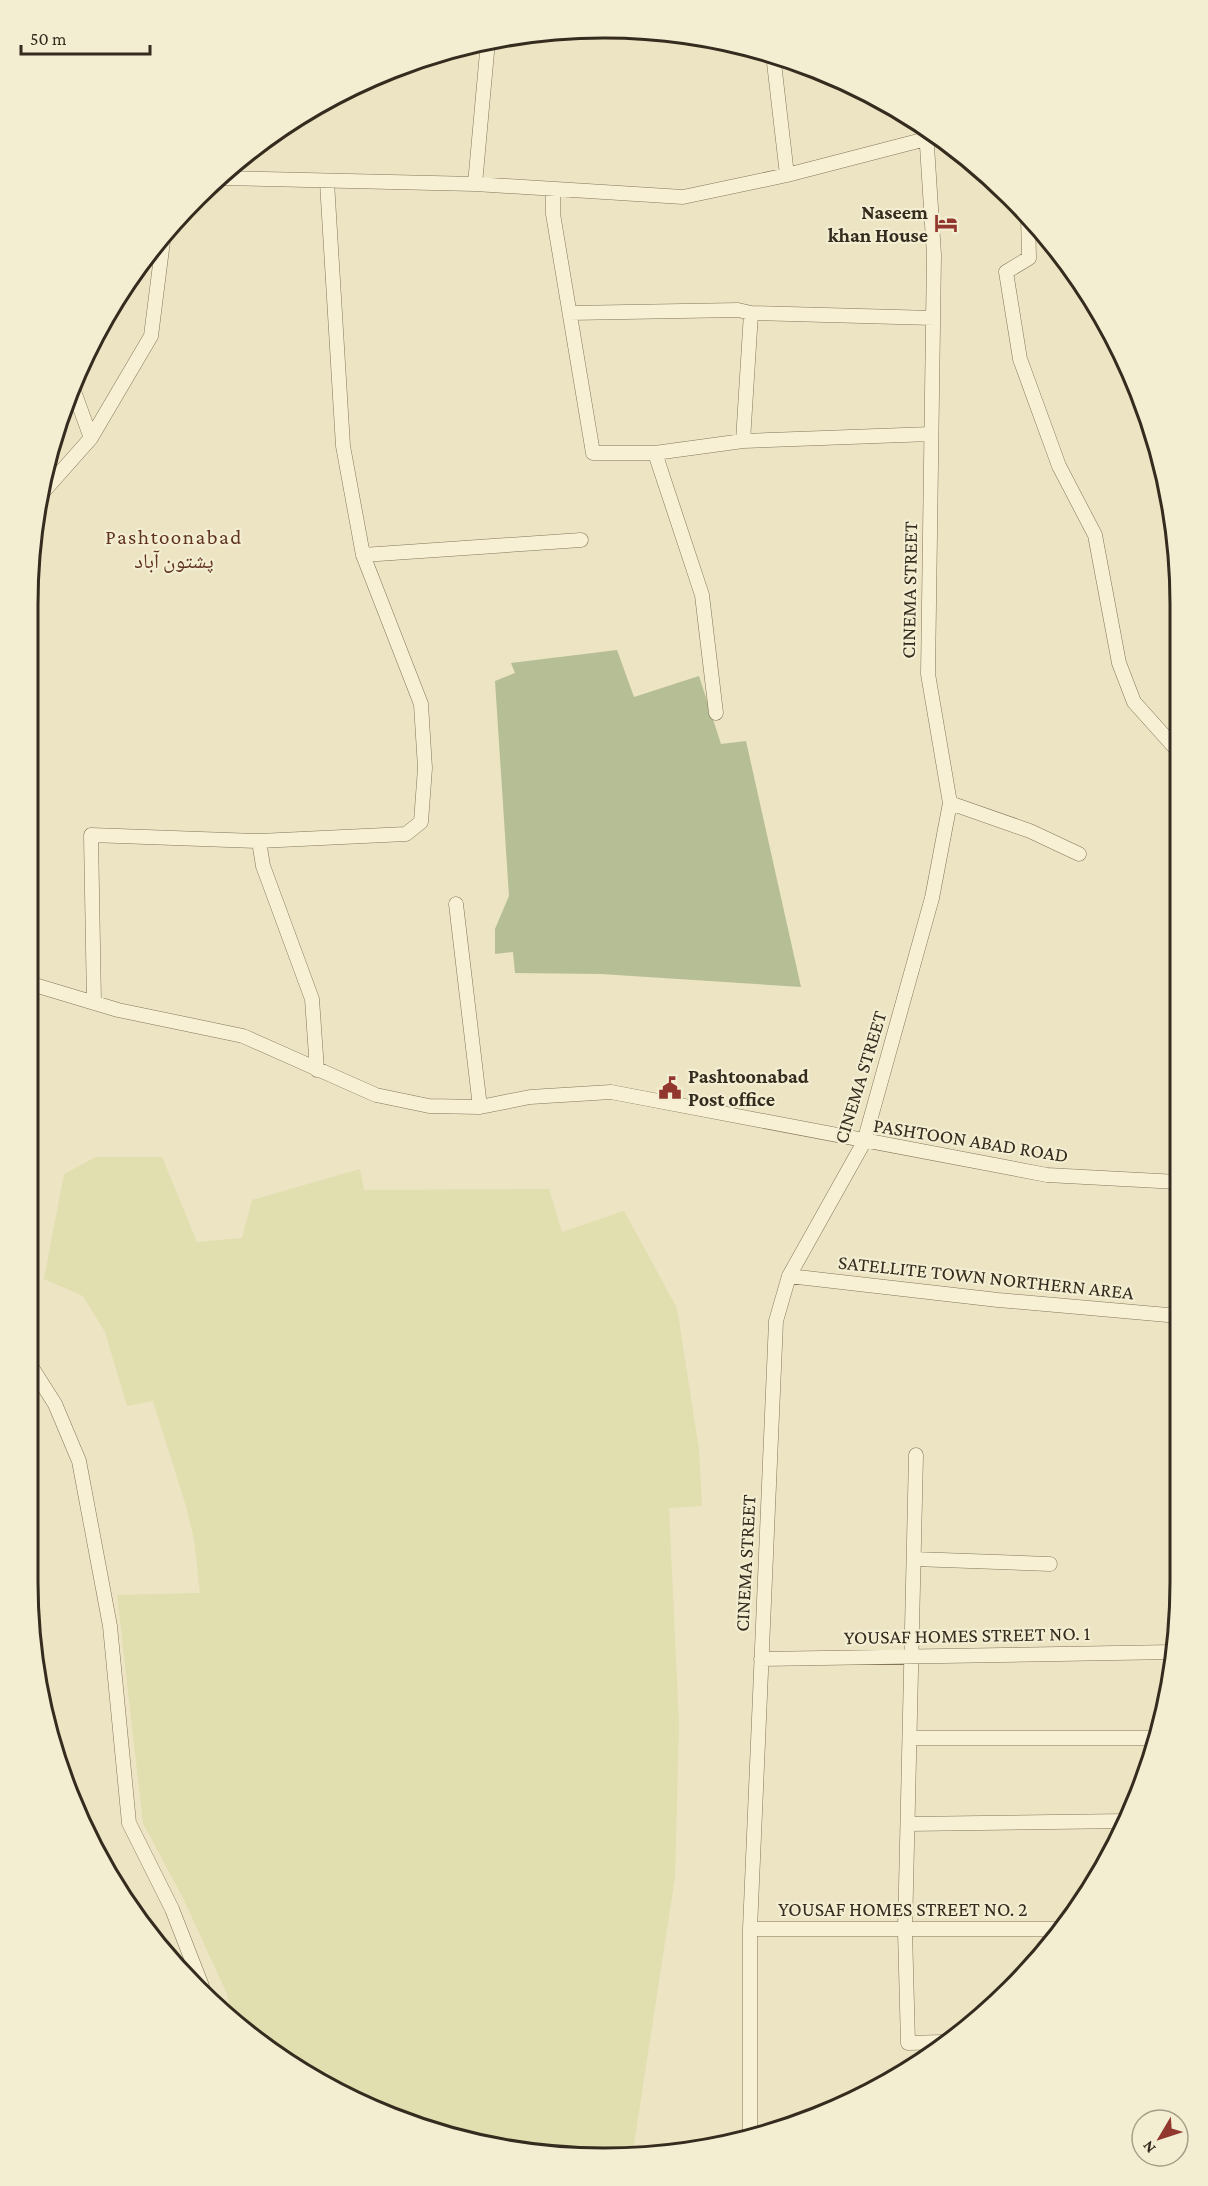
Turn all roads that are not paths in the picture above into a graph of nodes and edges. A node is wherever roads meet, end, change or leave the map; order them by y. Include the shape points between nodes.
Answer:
1 (487, 49) edge
2 (774, 64) edge
3 (922, 135) edge
4 (926, 138) edge
5 (787, 175) junction
6 (230, 178) edge
7 (327, 182) junction
8 (475, 184) junction
9 (553, 190) junction
10 (1028, 228) edge
11 (162, 250) edge
12 (570, 313) junction
13 (751, 313) junction
14 (933, 318) junction
15 (77, 399) edge
16 (931, 434) junction
17 (91, 438) junction
18 (743, 441) junction
19 (655, 453) junction
20 (50, 484) edge
21 (581, 540) dead end
22 (363, 555) junction
23 (716, 713) dead end
24 (1170, 735) edge
25 (950, 803) junction
26 (259, 841) junction
27 (1079, 854) dead end
28 (456, 904) dead end
29 (38, 986) edge
30 (94, 1003) junction
31 (317, 1070) junction
32 (480, 1107) junction
33 (864, 1142) junction
34 (1170, 1182) edge
35 (789, 1276) junction
36 (1170, 1315) edge
37 (38, 1377) edge
38 (916, 1455) dead end
39 (914, 1559) junction
40 (1050, 1564) dead end
41 (1166, 1652) edge
42 (912, 1655) junction
43 (761, 1659) junction
44 (910, 1738) junction
45 (1148, 1738) edge
46 (1117, 1821) edge
47 (908, 1824) junction
48 (750, 1929) junction
49 (1051, 1929) edge
50 (905, 1930) junction
51 (199, 1979) edge
52 (934, 2042) edge
53 (750, 2129) edge

1 - 8 street
2 - 5 street
3 - 5 street
4 - 14 street, CINEMA STREET via 934,255
5 - 9 street via 683,197
6 - 7 street
7 - 8 street
7 - 22 street via 343,446
8 - 9 street
9 - 12 street via 553,213
10 - 24 street via 1029,258 1006,272 1020,359 1059,466 1095,535 1123,673 1134,702
11 - 17 street via 151,336
12 - 13 street
12 - 19 street via 593,453
13 - 14 street
13 - 18 street
14 - 16 street, CINEMA STREET
15 - 17 street
16 - 18 street
16 - 25 street, CINEMA STREET via 927,674
17 - 20 street
18 - 19 street
19 - 23 street via 702,595
21 - 22 street
22 - 26 street via 421,704 425,768 421,822 406,834
25 - 27 street via 1030,831
25 - 33 street, CINEMA STREET via 932,898
26 - 30 street via 91,835
26 - 31 street via 263,866 312,999
28 - 32 street
29 - 30 street, PASHTOON ABAD ROAD
30 - 31 street, PASHTOON ABAD ROAD via 243,1036
31 - 32 street, PASHTOON ABAD ROAD via 376,1095 429,1106
32 - 33 street, PASHTOON ABAD ROAD via 530,1097 611,1092
33 - 34 street, PASHTOON ABAD ROAD via 1047,1176
33 - 35 street, CINEMA STREET
35 - 36 street, SATELLITE TOWN NORTHERN AREA
35 - 43 street, CINEMA STREET via 776,1321
37 - 51 street via 55,1404 80,1461 110,1626 129,1823 172,1910
38 - 39 street
39 - 40 street
39 - 42 street
41 - 42 street, YOUSAF HOMES STREET NO. 1
42 - 43 street, YOUSAF HOMES STREET NO. 1
42 - 44 street
43 - 48 street, CINEMA STREET
44 - 45 street
44 - 47 street
46 - 47 street
47 - 50 street
48 - 50 street, YOUSAF HOMES STREET NO. 2
48 - 53 street, CINEMA STREET
49 - 50 street, YOUSAF HOMES STREET NO. 2
50 - 52 street via 908,2043

